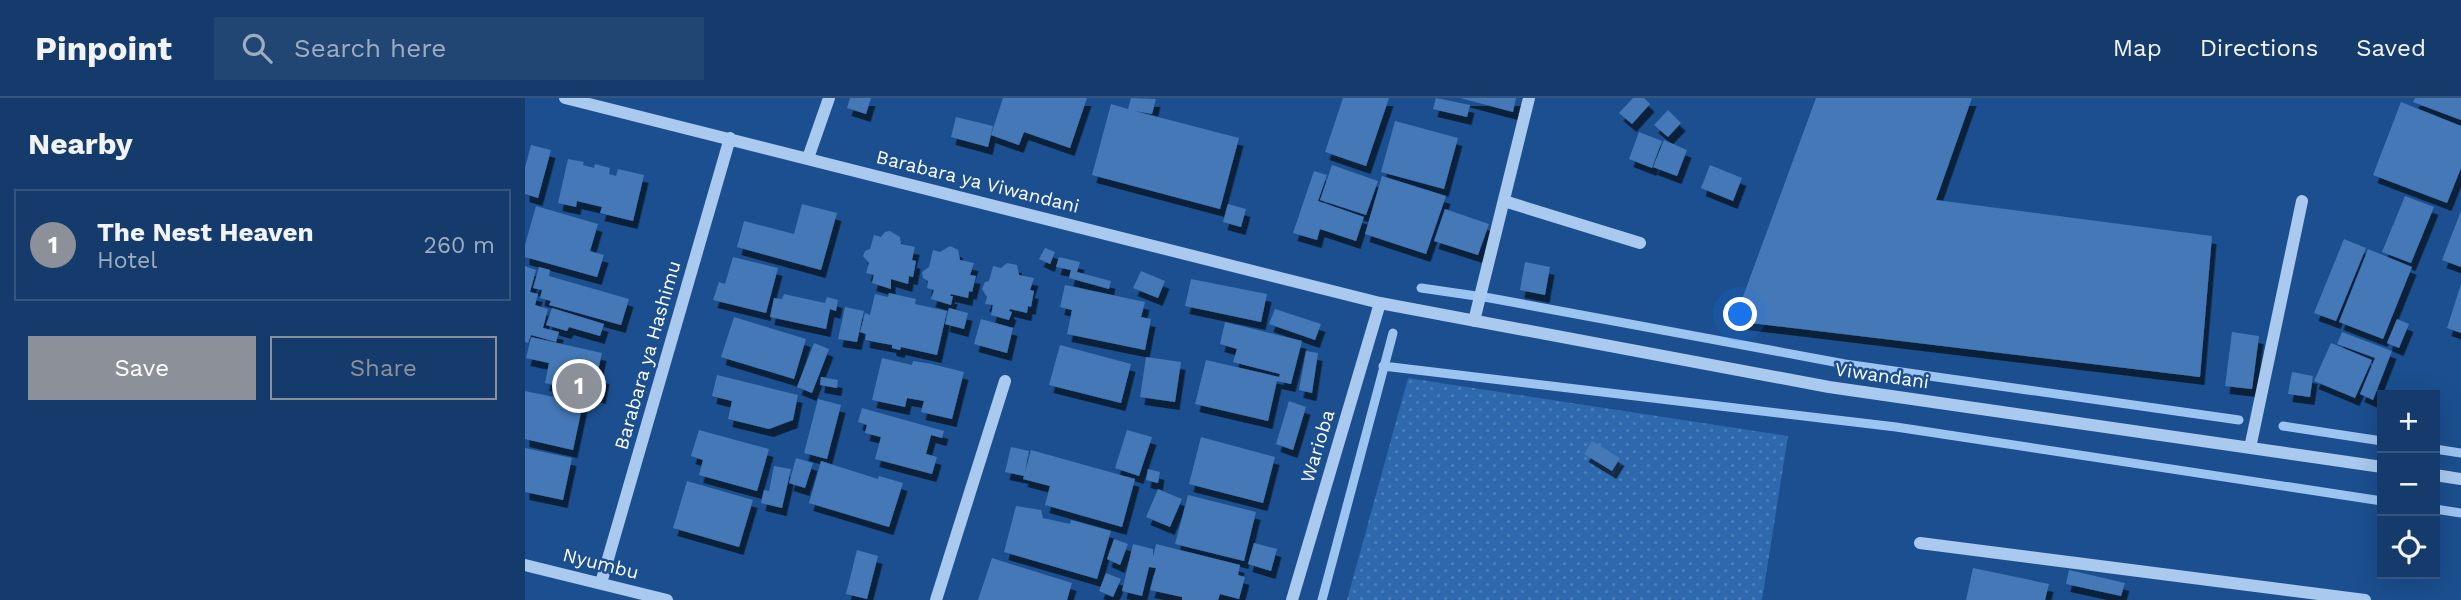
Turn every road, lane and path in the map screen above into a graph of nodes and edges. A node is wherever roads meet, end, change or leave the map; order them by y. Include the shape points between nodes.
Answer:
1 (565, 98) edge
2 (829, 98) edge
3 (1529, 98) edge
4 (730, 138) junction
5 (808, 158) junction
6 (1504, 201) junction
7 (2302, 201) dead end
8 (1640, 243) dead end
9 (1380, 303) junction
10 (1474, 321) junction
11 (1005, 381) dead end
12 (2250, 448) junction
13 (2377, 466) edge
14 (2440, 476) edge
15 (2461, 479) edge
16 (1920, 543) dead end
17 (525, 565) edge
18 (601, 583) junction
19 (667, 600) edge
20 (936, 600) edge
21 (1292, 600) edge
22 (2365, 600) edge

1 - 4 street, Barabara ya Viwandani
2 - 5 street
3 - 6 street
4 - 5 street, Barabara ya Viwandani
4 - 18 street, Barabara ya Hashimu
5 - 9 street, Barabara ya Viwandani
6 - 8 street
6 - 10 street
7 - 12 street
9 - 10 street, Viwandani
9 - 21 street, Warioba
10 - 12 street, Viwandani via 1829,387
11 - 20 street
12 - 13 street, Viwandani
14 - 15 street
16 - 22 street
17 - 18 street, Nyumbu
18 - 19 street, Nyumbu

